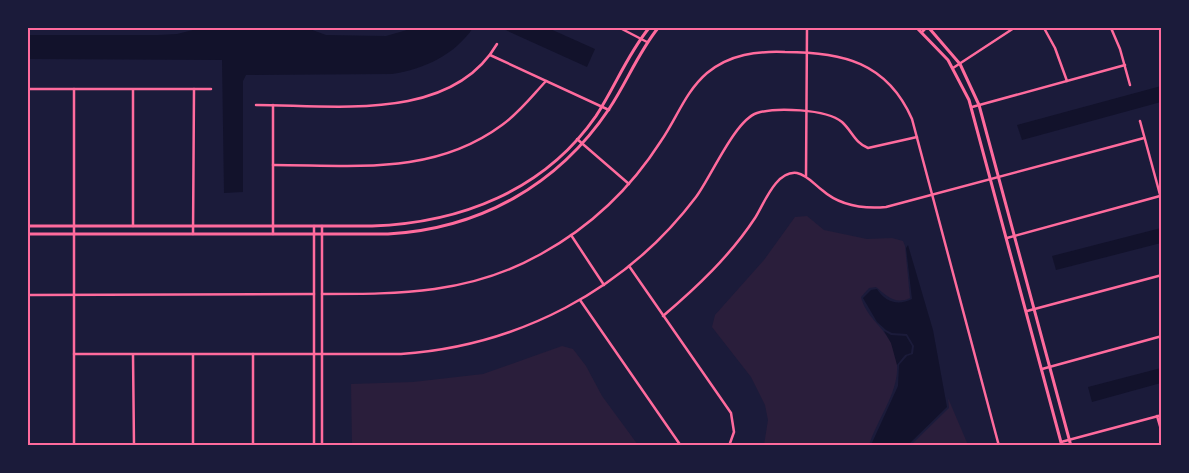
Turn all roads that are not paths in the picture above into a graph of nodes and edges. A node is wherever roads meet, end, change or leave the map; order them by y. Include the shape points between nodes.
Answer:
1 (620, 28) edge
2 (648, 28) edge
3 (658, 28) edge
4 (807, 28) edge
5 (917, 28) edge
6 (928, 28) edge
7 (1014, 28) edge
8 (1044, 28) edge
9 (1111, 28) edge
10 (922, 32) junction
11 (640, 38) junction
12 (647, 42) junction
13 (497, 44) dead end
14 (807, 52) junction
15 (490, 55) junction
16 (960, 64) junction
17 (1125, 65) junction
18 (953, 68) junction
19 (1068, 80) junction
20 (546, 81) junction
21 (1130, 85) dead end
22 (28, 89) edge
23 (74, 89) junction
24 (133, 89) junction
25 (194, 89) junction
26 (211, 89) dead end
27 (980, 104) junction
28 (256, 105) dead end
29 (273, 105) junction
30 (602, 107) junction
31 (972, 107) junction
32 (609, 110) junction
33 (807, 112) junction
34 (1140, 122) dead end
35 (917, 137) junction
36 (577, 138) junction
37 (1144, 138) junction
38 (583, 144) junction
39 (273, 165) junction
40 (806, 176) junction
41 (999, 178) junction
42 (991, 180) junction
43 (629, 184) junction
44 (933, 195) junction
45 (1160, 196) junction
46 (1162, 202) edge
47 (28, 226) edge
48 (74, 226) junction
49 (133, 226) junction
50 (193, 226) junction
51 (273, 226) junction
52 (314, 226) junction
53 (322, 226) junction
54 (28, 234) edge
55 (74, 234) junction
56 (193, 234) junction
57 (273, 234) junction
58 (314, 234) junction
59 (322, 234) junction
60 (571, 235) junction
61 (1015, 236) junction
62 (1007, 238) junction
63 (629, 266) junction
64 (1162, 275) edge
65 (604, 285) junction
66 (28, 294) edge
67 (314, 294) junction
68 (322, 294) junction
69 (74, 295) junction
70 (580, 300) junction
71 (1034, 309) junction
72 (1026, 311) junction
73 (663, 316) junction
74 (1162, 336) edge
75 (74, 354) junction
76 (133, 354) junction
77 (193, 354) junction
78 (253, 354) junction
79 (314, 354) junction
80 (322, 354) junction
81 (1050, 367) junction
82 (1042, 369) junction
83 (1162, 415) edge
84 (1157, 416) junction
85 (1162, 433) edge
86 (1069, 440) junction
87 (1062, 444) edge
88 (74, 446) edge
89 (134, 446) edge
90 (193, 446) edge
91 (253, 446) edge
92 (314, 446) edge
93 (322, 446) edge
94 (681, 446) edge
95 (729, 446) edge
96 (999, 446) edge
97 (1071, 446) edge

1 - 11 street
2 - 11 main road
3 - 12 main road
4 - 14 street
5 - 10 main road
6 - 10 street
6 - 16 main road
7 - 16 street
8 - 19 street
9 - 17 street
10 - 18 main road
11 - 12 street
11 - 30 main road
12 - 32 main road
13 - 15 street
14 - 33 street
14 - 35 street via 847,58 882,77 904,104
14 - 43 street via 753,53 729,59 712,69 689,92 659,145
15 - 20 street
15 - 29 street via 458,82 409,102
16 - 18 street
16 - 27 main road
17 - 19 street
17 - 21 street
18 - 31 main road
19 - 27 street
20 - 30 street
20 - 39 street via 503,124 471,144 421,162
22 - 23 street
23 - 24 street
23 - 48 street
24 - 25 street
24 - 49 street
25 - 26 street
25 - 50 street
27 - 31 street
27 - 41 main road
28 - 29 street
29 - 39 street
30 - 32 street
30 - 36 main road
31 - 42 main road
32 - 38 main road
33 - 35 street via 823,113 838,119 857,141 868,148
33 - 40 street
33 - 63 street via 762,112 744,121 691,203 666,232
34 - 37 street
35 - 44 street
36 - 38 street
36 - 53 main road via 529,180 500,198 471,210 412,224
37 - 41 street
37 - 45 street
38 - 43 street
38 - 59 main road via 538,184 503,205 470,219 439,228 401,233
39 - 51 street
40 - 44 street via 832,198 862,208 886,207
40 - 73 street via 792,173 778,181 734,246
41 - 42 street
41 - 61 main road
42 - 44 street
42 - 62 main road
43 - 60 street
44 - 96 street
45 - 46 street
45 - 61 street
47 - 48 main road
48 - 49 main road
48 - 55 street
49 - 50 main road
50 - 51 main road
50 - 56 street
51 - 52 main road
51 - 57 street
52 - 53 main road
52 - 58 street
53 - 59 street
54 - 55 main road
55 - 56 main road
55 - 69 street
56 - 57 main road
57 - 58 main road
58 - 59 main road
58 - 67 street
59 - 68 street
60 - 65 street
60 - 68 street via 527,261 462,285 408,294
61 - 62 street
61 - 71 main road
62 - 72 main road
63 - 65 street
63 - 73 street
64 - 71 street
65 - 70 street
66 - 69 street
67 - 68 street
67 - 69 street
67 - 79 street
68 - 80 street
69 - 75 street
70 - 80 street via 520,329 460,346 401,354
70 - 94 street
71 - 72 street
71 - 81 main road
72 - 82 main road
73 - 95 street via 731,413 734,432
74 - 81 street
75 - 76 street
75 - 88 street
76 - 77 street
76 - 89 street
77 - 78 street
77 - 90 street
78 - 79 street
78 - 91 street
79 - 80 street
79 - 92 street
80 - 93 street
81 - 82 street
81 - 86 main road
82 - 87 main road
83 - 84 street
84 - 85 street
84 - 86 street
86 - 87 street
86 - 97 main road

